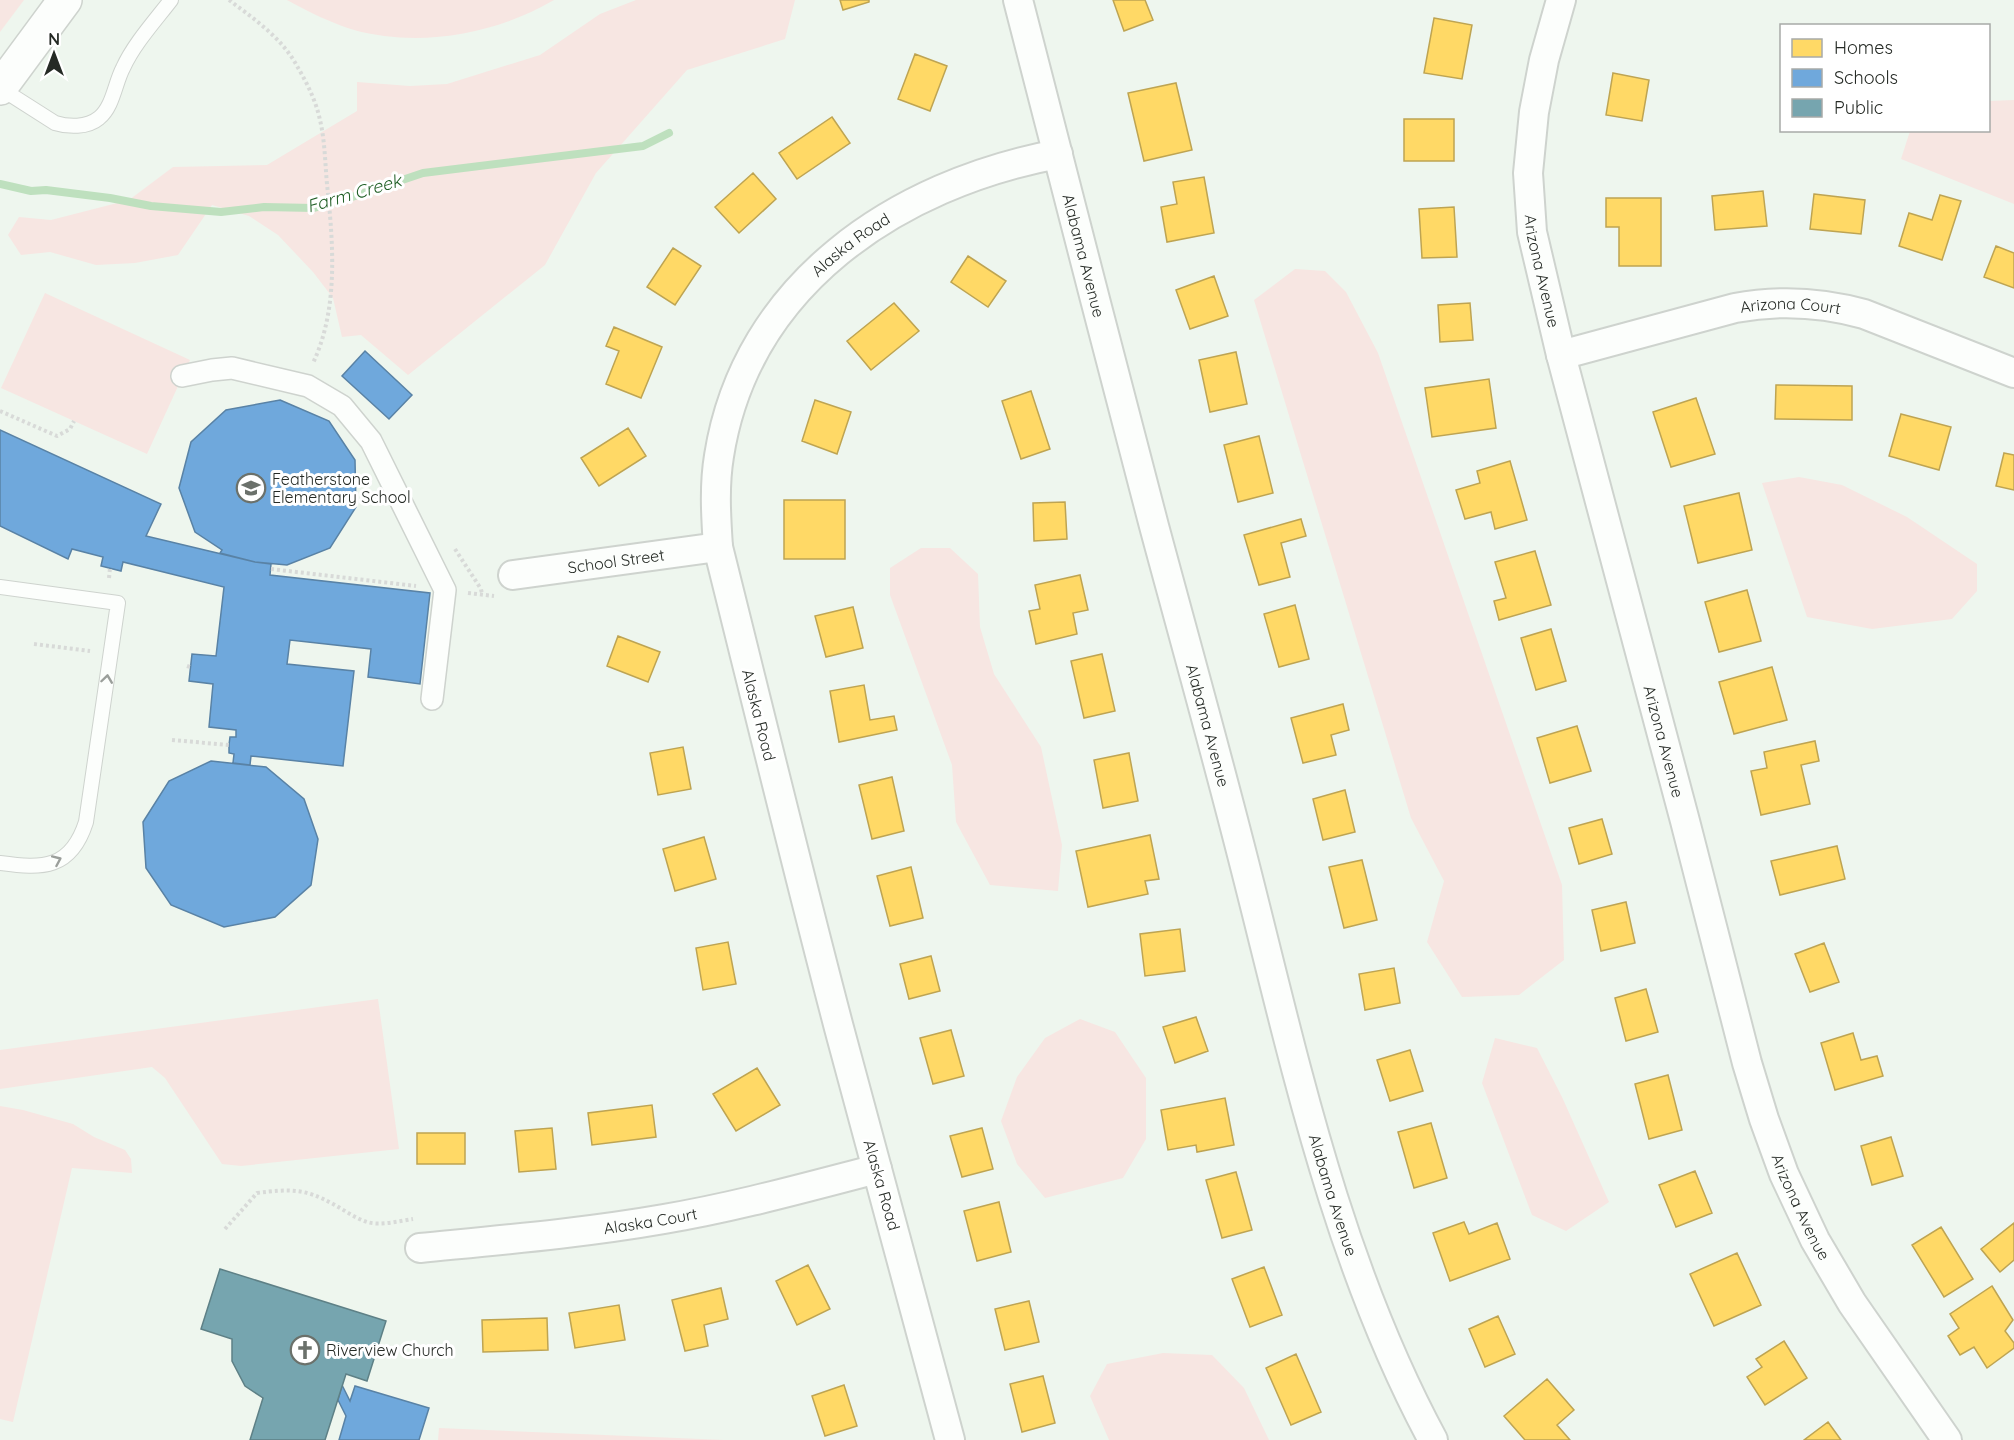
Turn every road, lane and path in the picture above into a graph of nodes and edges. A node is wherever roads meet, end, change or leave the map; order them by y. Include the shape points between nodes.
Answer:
1 (65, 0) edge
2 (171, 0) edge
3 (229, 0) edge
4 (1018, 0) edge
5 (1561, 0) edge
6 (0, 88) edge
7 (1058, 154) junction
8 (1562, 356) junction
9 (2014, 373) edge
10 (182, 376) dead end
11 (303, 384) junction
12 (0, 411) edge
13 (74, 422) dead end
14 (718, 547) junction
15 (110, 568) dead end
16 (271, 569) dead end
17 (109, 578) dead end
18 (506, 586) joint
19 (0, 587) edge
20 (445, 590) junction
21 (34, 644) dead end
22 (111, 654) junction
23 (432, 699) dead end
24 (172, 740) dead end
25 (229, 745) dead end
26 (0, 863) edge
27 (877, 1168) junction
28 (414, 1219) dead end
29 (225, 1228) dead end
30 (420, 1248) dead end
31 (950, 1440) edge
32 (1433, 1440) edge
33 (1947, 1440) edge

1 - 6 street
2 - 6 lane via 123,67 99,118 64,126
3 - 11 path via 268,31 296,63 321,121 330,212 329,311
4 - 7 street, Alabama Avenue
5 - 8 street, Arizona Avenue via 1536,102 1528,173 1532,232
7 - 14 street, Alaska Road via 991,170 918,199 862,234 796,290 768,327 729,411 718,457
7 - 32 street, Alabama Avenue via 1321,1161 1379,1325
8 - 9 street, Arizona Court via 1735,308 1795,303 1864,314
8 - 33 street, Arizona Avenue via 1764,1119 1784,1174 1820,1249 1852,1303
10 - 11 street via 232,369
11 - 20 street via 342,406 371,441
12 - 13 path via 57,436
14 - 18 street, School Street
14 - 27 street, Alaska Road via 788,833
15 - 17 path
16 - 20 path
18 - 20 path
19 - 22 lane via 118,603
20 - 23 street
21 - 22 path
26 -> 22 lane via 44,865 69,854 81,837
24 - 25 path
27 - 30 street, Alaska Court via 665,1219
27 - 31 street, Alaska Road
28 - 29 path via 368,1222 324,1199 286,1190 257,1193

